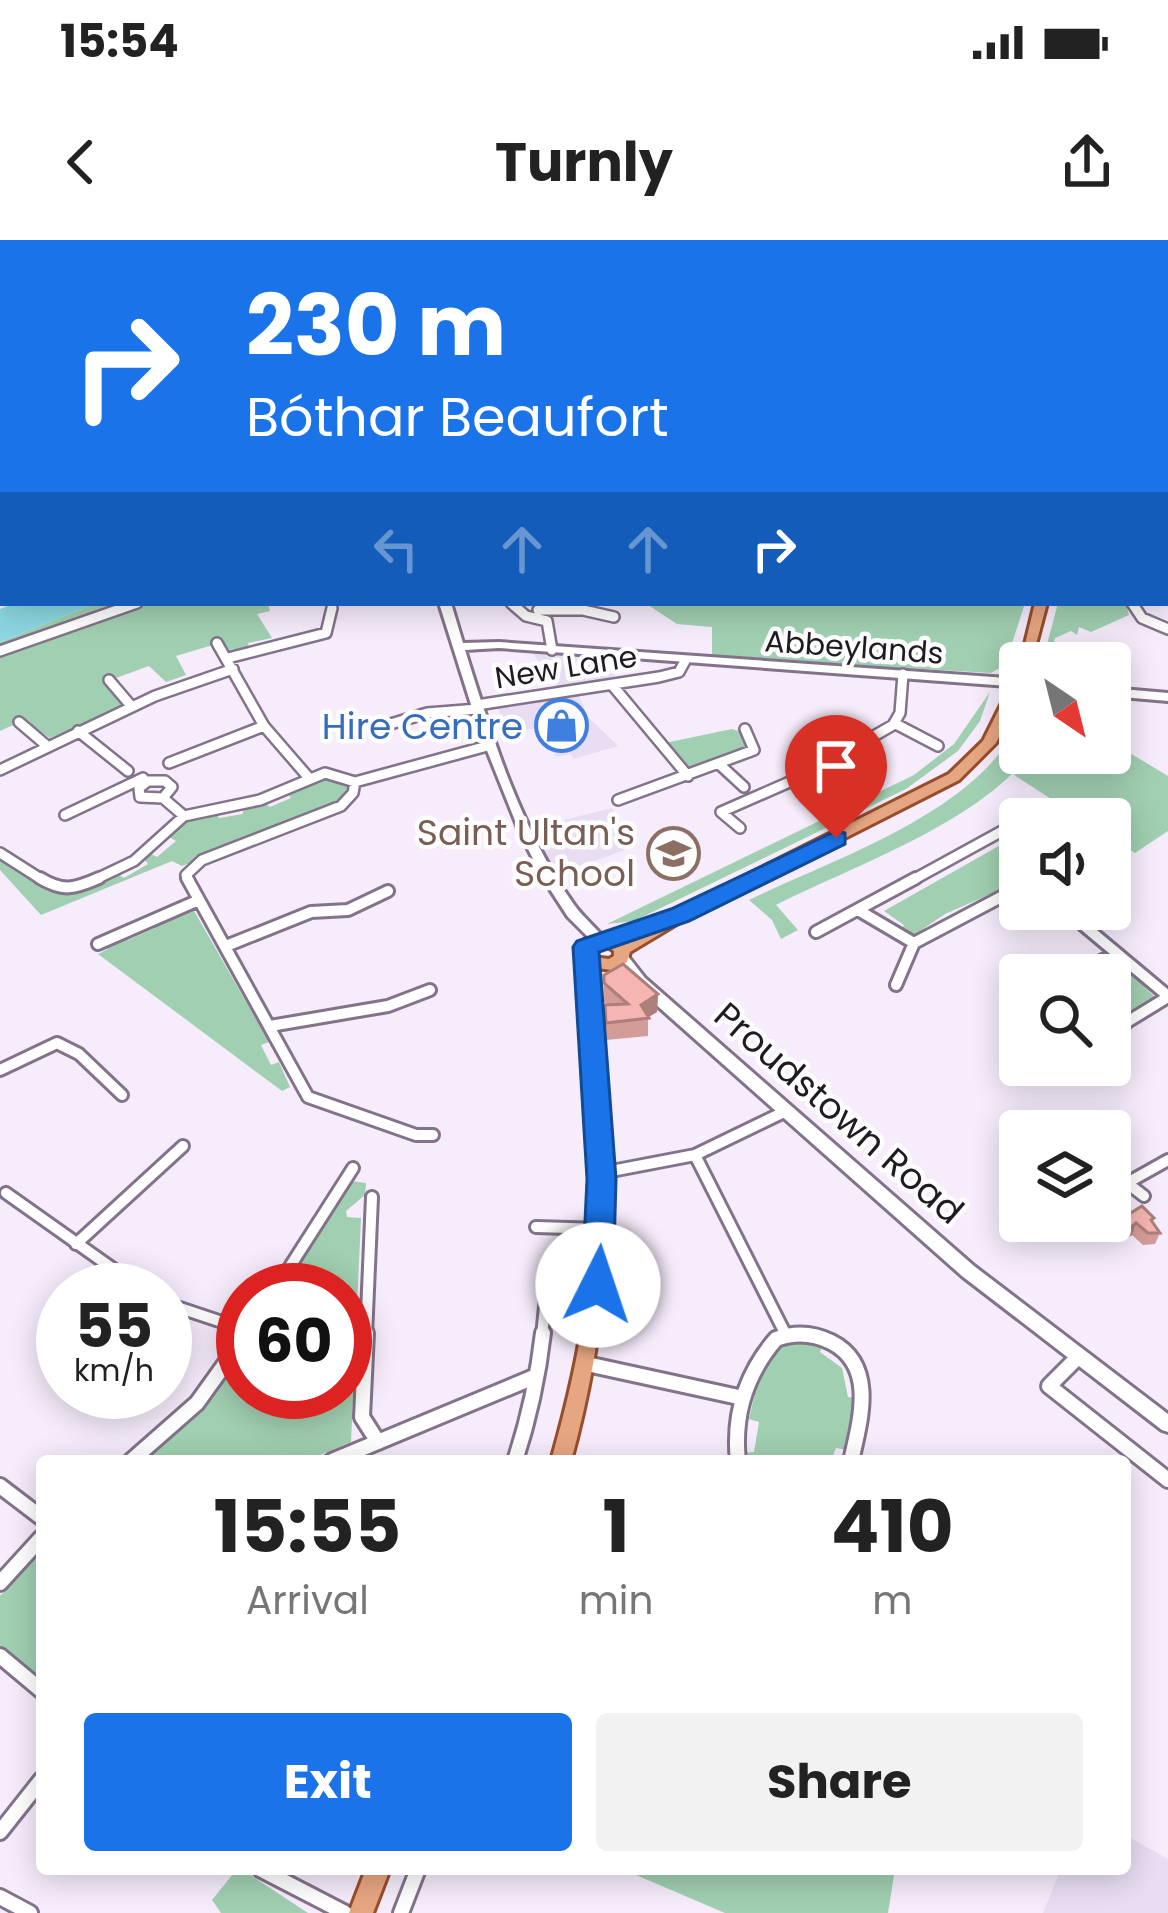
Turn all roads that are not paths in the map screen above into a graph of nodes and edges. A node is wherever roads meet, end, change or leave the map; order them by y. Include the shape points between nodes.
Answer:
1 (128, 606) edge
2 (446, 606) edge
3 (514, 606) edge
4 (1040, 606) edge
5 (1134, 606) edge
6 (332, 608) dead end
7 (538, 610) dead end
8 (550, 612) junction
9 (614, 616) dead end
10 (450, 622) junction
11 (548, 623) junction
12 (1168, 629) edge
13 (1031, 642) edge
14 (217, 643) dead end
15 (499, 645) junction
16 (458, 647) junction
17 (552, 650) junction
18 (0, 651) edge
19 (228, 658) junction
20 (685, 661) junction
21 (232, 669) junction
22 (903, 674) junction
23 (110, 680) dead end
24 (999, 680) edge
25 (613, 686) junction
26 (1131, 694) edge
27 (1168, 697) edge
28 (132, 707) junction
29 (478, 707) junction
30 (19, 722) dead end
31 (999, 722) edge
32 (894, 723) junction
33 (264, 725) junction
34 (384, 726) dead end
35 (745, 729) dead end
36 (79, 731) junction
37 (46, 745) junction
38 (491, 745) junction
39 (938, 746) dead end
40 (169, 763) dead end
41 (718, 764) junction
42 (0, 770) edge
43 (128, 771) dead end
44 (155, 773) dead end
45 (688, 776) junction
46 (308, 778) junction
47 (143, 781) junction
48 (356, 782) junction
49 (744, 788) dead end
50 (163, 798) junction
51 (619, 800) dead end
52 (65, 815) dead end
53 (184, 816) junction
54 (740, 828) dead end
55 (999, 833) edge
56 (0, 853) edge
57 (388, 891) dead end
58 (999, 897) edge
59 (199, 900) junction
60 (858, 910) junction
61 (1090, 930) edge
62 (816, 932) dead end
63 (914, 943) junction
64 (98, 944) dead end
65 (226, 946) junction
66 (608, 955) junction
67 (896, 985) dead end
68 (430, 989) dead end
69 (1168, 997) edge
70 (1131, 1020) edge
71 (270, 1026) junction
72 (0, 1070) edge
73 (122, 1095) dead end
74 (786, 1111) junction
75 (433, 1135) dead end
76 (183, 1147) dead end
77 (695, 1155) junction
78 (1168, 1160) edge
79 (352, 1168) dead end
80 (601, 1173) junction
81 (1131, 1181) edge
82 (1131, 1186) edge
83 (6, 1192) dead end
84 (1144, 1196) dead end
85 (372, 1197) dead end
86 (536, 1227) dead end
87 (602, 1228) junction
88 (76, 1244) junction
89 (104, 1263) edge
90 (292, 1263) edge
91 (548, 1277) dead end
92 (786, 1334) junction
93 (1079, 1356) junction
94 (586, 1364) junction
95 (216, 1377) edge
96 (534, 1377) junction
97 (743, 1398) junction
98 (1168, 1424) edge
99 (378, 1442) junction
100 (138, 1455) edge
101 (347, 1455) edge
102 (517, 1455) edge
103 (563, 1455) edge
104 (738, 1455) edge
105 (852, 1455) edge
106 (1168, 1480) edge
107 (0, 1486) edge
108 (36, 1513) edge
109 (36, 1544) edge
110 (0, 1583) edge
111 (0, 1656) edge
112 (36, 1686) edge
113 (36, 1787) edge
114 (0, 1832) edge
115 (272, 1875) edge
116 (376, 1875) edge
117 (416, 1875) edge
118 (0, 1897) edge
119 (30, 1913) edge
120 (345, 1913) edge
121 (361, 1913) edge
122 (401, 1913) edge

1 - 18 street
2 - 10 main road
3 - 11 street
4 - 13 main road
5 - 12 street
6 - 19 street via 326,633
7 - 8 street
8 - 9 street
8 - 11 street
10 - 15 main road, New Lane via 469,639
10 - 16 main road
11 - 17 street
14 - 19 street
15 - 16 main road, New Lane
15 - 17 main road, New Lane
16 - 29 main road
17 - 20 main road, New Lane
19 - 21 street
20 - 22 main road, Abbeylands
20 - 25 street, New Lane via 679,672
21 - 28 street
21 - 33 street
22 - 24 main road, Abbeylands
22 - 32 street
23 - 28 street
25 - 29 street, New Lane
25 - 45 street
26 - 27 main road
28 - 36 street
29 - 34 street, New Lane
29 - 38 main road
30 - 37 street
31 - 66 main road via 954,777
32 - 39 street
32 - 54 street via 843,757 722,812
33 - 40 street
33 - 46 street
35 - 41 street via 754,750
36 - 37 street
36 - 43 street
37 - 42 street
38 - 48 street
38 - 66 main road via 543,863
41 - 45 street
41 - 49 street
44 - 47 street
45 - 51 street
46 - 48 street via 333,773
46 - 53 street via 260,800
47 - 50 street via 140,797
47 - 50 street via 170,784
47 - 52 street
48 - 59 street via 341,806 194,864 186,875
50 - 53 street
53 - 56 street via 134,861 76,888 58,889
55 - 60 street
57 - 65 street
58 - 63 street
59 - 64 street
59 - 65 street
60 - 62 street
60 - 63 street
61 - 69 street
63 - 67 street
65 - 71 street
66 - 74 main road, Proudstown Road
66 - 80 main road via 588,993
68 - 71 street via 378,1012
69 - 70 street
71 - 75 street via 308,1097
72 - 73 street via 57,1043
74 - 77 street
74 - 93 main road, Proudstown Road
76 - 88 street
77 - 80 street
77 - 92 street
78 - 81 street
79 - 90 street
80 - 87 main road
82 - 84 street
83 - 88 street
85 - 99 street via 362,1417
86 - 87 street
87 - 94 main road
88 - 89 street
91 - 96 street
92 - 97 street via 757,1362
92 - 105 street via 832,1342 860,1367
93 - 98 main road, Proudstown Road
93 - 106 street via 1049,1386
94 - 97 street
94 - 103 main road
95 - 100 street
96 - 99 street
96 - 102 street
97 - 104 street
99 - 101 street
107 - 108 street
109 - 110 street
111 - 112 street
113 - 114 street
115 - 120 street
116 - 121 main road
117 - 122 street
118 - 119 street

